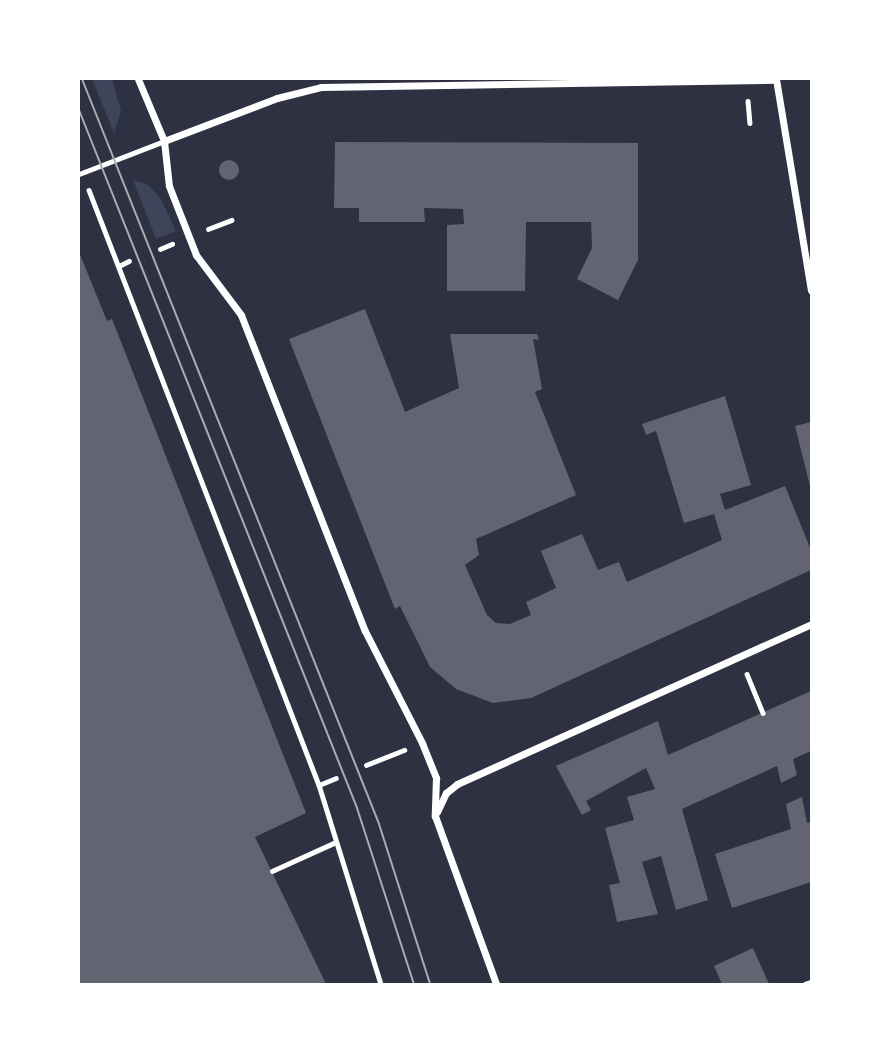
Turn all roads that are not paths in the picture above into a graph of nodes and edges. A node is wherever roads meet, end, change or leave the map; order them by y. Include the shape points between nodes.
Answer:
1 (138, 79) edge
2 (776, 79) edge
3 (164, 141) junction
4 (80, 173) edge
5 (811, 290) edge
6 (811, 624) edge
7 (435, 816) junction
8 (496, 984) edge

1 - 3 street
2 - 3 street via 321,87 266,102
2 - 5 street
3 - 4 lane
3 - 7 street via 169,186 196,255 241,315 365,631 422,743 436,778
6 - 7 street via 457,784 446,793
7 - 8 street

